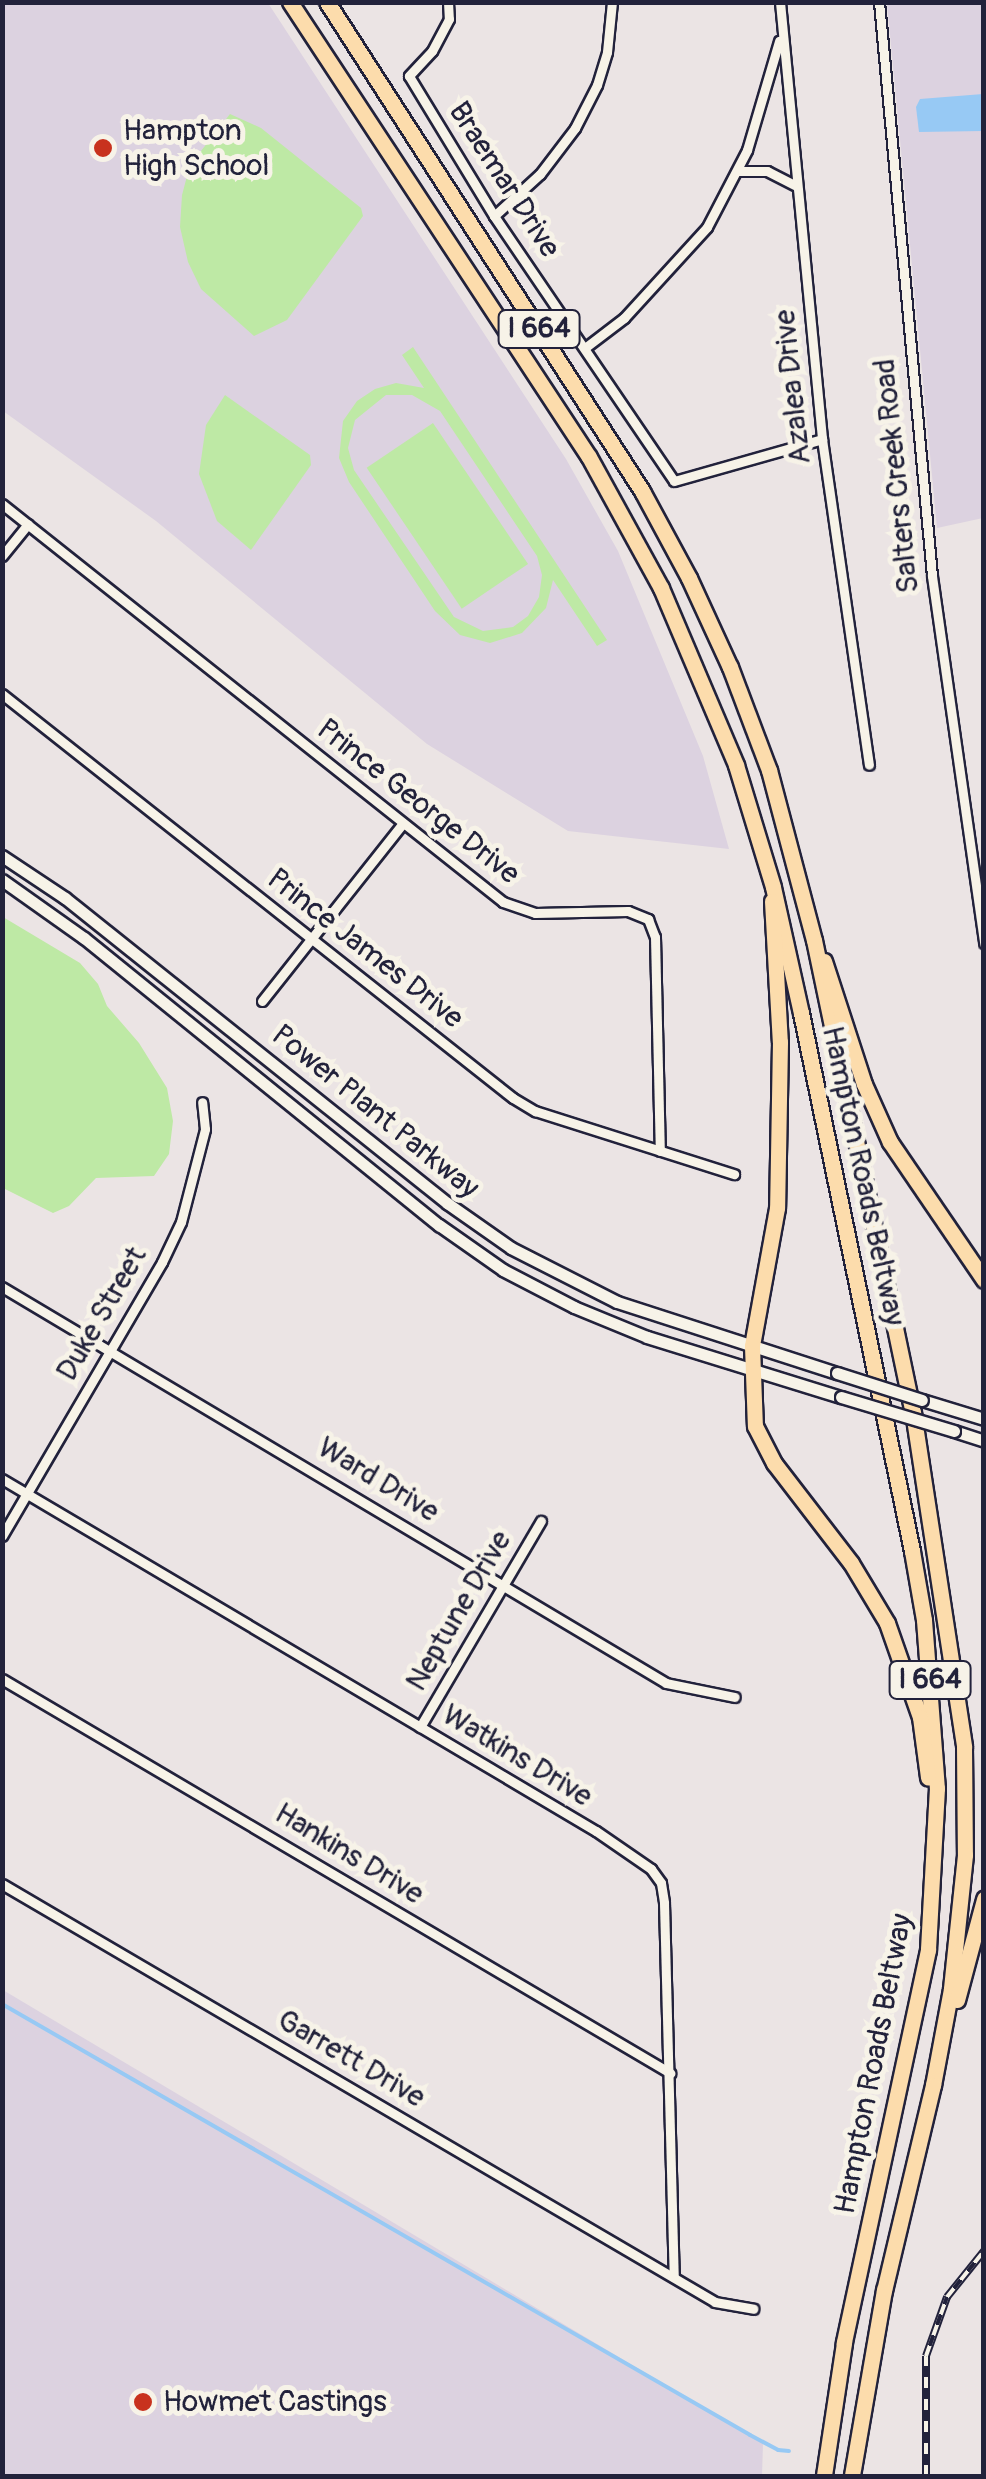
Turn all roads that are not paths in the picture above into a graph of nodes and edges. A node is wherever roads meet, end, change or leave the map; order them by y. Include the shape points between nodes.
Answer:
1 (290, 2) edge
2 (326, 2) edge
3 (448, 2) edge
4 (612, 2) edge
5 (780, 2) edge
6 (878, 2) edge
7 (781, 34) junction
8 (738, 171) junction
9 (796, 186) junction
10 (494, 216) junction
11 (586, 347) junction
12 (822, 439) junction
13 (2, 504) edge
14 (28, 524) junction
15 (2, 556) edge
16 (2, 694) edge
17 (869, 765) dead end
18 (403, 823) junction
19 (2, 856) edge
20 (2, 880) edge
21 (773, 888) junction
22 (311, 939) junction
23 (814, 940) junction
24 (984, 943) edge
25 (262, 1001) dead end
26 (202, 1102) dead end
27 (660, 1150) junction
28 (734, 1174) dead end
29 (984, 1280) edge
30 (2, 1287) edge
31 (752, 1346) junction
32 (110, 1350) junction
33 (750, 1370) junction
34 (984, 1419) edge
35 (984, 1441) edge
36 (2, 1480) edge
37 (28, 1494) junction
38 (541, 1521) dead end
39 (2, 1536) edge
40 (505, 1584) junction
41 (2, 1679) edge
42 (735, 1697) dead end
43 (420, 1727) junction
44 (937, 1848) junction
45 (2, 1884) edge
46 (984, 1899) edge
47 (670, 2073) junction
48 (933, 2085) junction
49 (674, 2276) junction
50 (753, 2309) dead end
51 (824, 2476) edge
52 (852, 2476) edge

1 - 21 highway, Hampton Roads Beltway / I 664 via 614,500 662,588 736,764
2 - 23 highway, Hampton Roads Beltway / I 664 via 642,491 689,578 762,752
3 - 10 street, Braemar Drive via 449,19 409,76
4 - 10 street via 608,52 574,128 540,174
5 - 7 street, Azalea Drive
6 - 24 street, Salters Creek Road via 930,560
7 - 8 street
7 - 9 street, Azalea Drive
8 - 9 street via 767,170
8 - 11 street via 681,260
9 - 12 street, Azalea Drive
10 - 11 street, Braemar Drive
11 - 12 street, Braemar Drive via 674,482
12 - 17 street, Azalea Drive
13 - 14 street, Prince George Drive
14 - 15 street
14 - 18 street, Prince George Drive
16 - 22 street, Prince James Drive
18 - 22 street
18 - 27 street, Prince George Drive via 511,907 534,913 628,911 648,918 655,937
19 - 31 main road, Power Plant Parkway via 511,1248 617,1302
20 - 33 main road, Power Plant Parkway via 504,1270 610,1323
21 - 31 highway via 780,1042 777,1208
21 - 44 highway, Hampton Roads Beltway / I 664 via 918,1586 935,1723
22 - 25 street
22 - 27 street, Prince James Drive via 524,1105
23 - 29 highway via 890,1142
23 - 48 highway, Hampton Roads Beltway / I 664 via 913,1412 964,1747 961,1915
26 - 32 street, Duke Street via 205,1129 181,1222
27 - 28 street, Prince James Drive
30 - 32 street, Ward Drive
31 - 33 highway
31 - 34 main road, Power Plant Parkway, bridge
32 - 37 street, Duke Street
32 - 40 street, Ward Drive
33 - 35 main road, Power Plant Parkway, bridge
33 - 44 highway via 762,1445 865,1583 904,1661 920,1717
36 - 37 street, Watkins Drive
37 - 39 street, Duke Street
37 - 43 street, Watkins Drive
38 - 40 street, Neptune Drive
40 - 42 street, Ward Drive via 666,1683
40 - 43 street, Neptune Drive
41 - 47 street, Hankins Drive
43 - 47 street, Watkins Drive via 651,1869 661,1883
44 - 51 highway, Hampton Roads Beltway / I 664 via 912,2041 844,2342
45 - 49 street, Garrett Drive
46 - 48 highway
47 - 49 street, Watkins Drive
48 - 52 highway, Hampton Roads Beltway / I 664 via 884,2290
49 - 50 street, Garrett Drive via 723,2306

